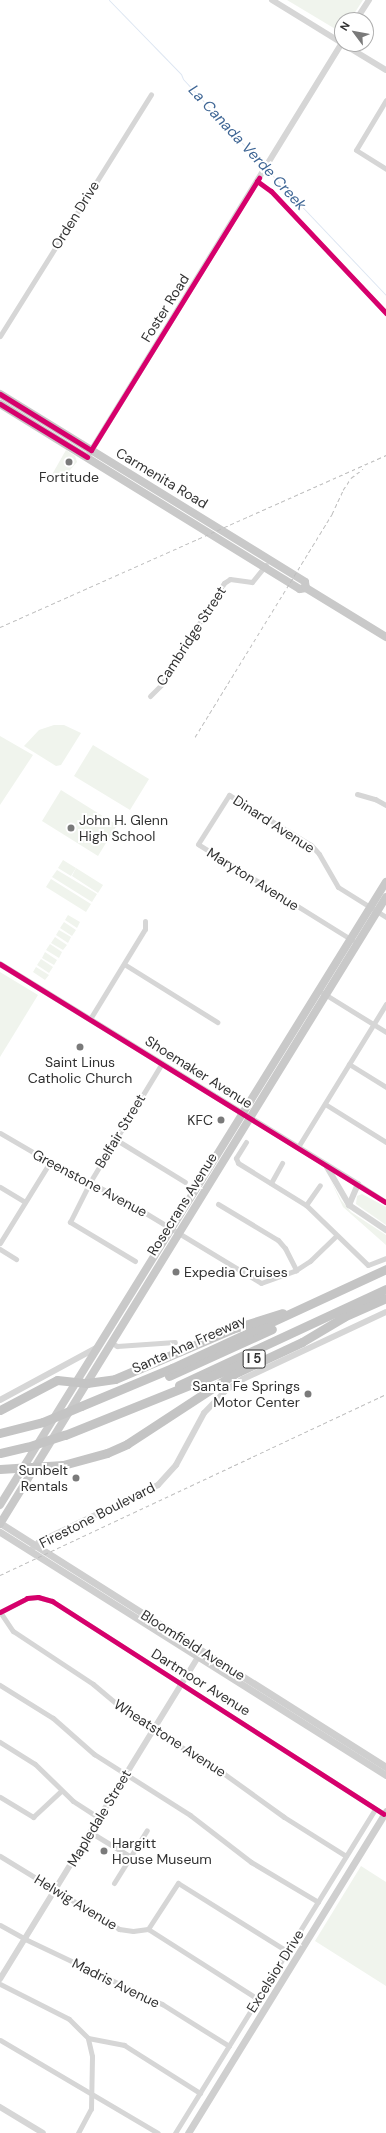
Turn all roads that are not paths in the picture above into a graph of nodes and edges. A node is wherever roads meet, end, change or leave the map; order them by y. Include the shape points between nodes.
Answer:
1 (272, 0) edge
2 (368, 0) edge
3 (361, 12) edge
4 (334, 38) edge
5 (336, 52) edge
6 (357, 52) edge
7 (386, 70) edge
8 (150, 94) dead end
9 (386, 100) edge
10 (386, 168) edge
11 (0, 336) edge
12 (0, 394) edge
13 (0, 404) edge
14 (89, 453) junction
15 (269, 560) junction
16 (264, 567) junction
17 (306, 588) junction
18 (386, 637) edge
19 (150, 696) dead end
20 (357, 794) dead end
21 (228, 795) joint
22 (386, 805) edge
23 (386, 882) edge
24 (386, 897) edge
25 (374, 910) junction
26 (386, 917) edge
27 (145, 921) dead end
28 (354, 942) junction
29 (0, 964) edge
30 (124, 964) junction
31 (323, 992) junction
32 (386, 1004) edge
33 (90, 1019) junction
34 (217, 1022) dead end
35 (374, 1024) junction
36 (386, 1032) edge
37 (162, 1063) junction
38 (349, 1064) junction
39 (386, 1087) edge
40 (325, 1104) junction
41 (247, 1116) junction
42 (0, 1133) edge
43 (115, 1139) junction
44 (246, 1142) dead end
45 (386, 1142) edge
46 (298, 1147) junction
47 (50, 1162) junction
48 (282, 1163) dead end
49 (325, 1164) junction
50 (90, 1182) junction
51 (185, 1182) dead end
52 (270, 1183) junction
53 (358, 1184) junction
54 (320, 1185) dead end
55 (0, 1187) edge
56 (25, 1202) junction
57 (386, 1202) edge
58 (218, 1204) dead end
59 (349, 1204) junction
60 (306, 1205) junction
61 (176, 1230) junction
62 (386, 1230) edge
63 (336, 1236) junction
64 (0, 1243) edge
65 (0, 1249) edge
66 (386, 1258) edge
67 (16, 1259) dead end
68 (135, 1261) dead end
69 (386, 1269) edge
70 (296, 1270) junction
71 (386, 1276) edge
72 (386, 1289) edge
73 (386, 1298) edge
74 (133, 1301) junction
75 (296, 1311) junction
76 (386, 1312) edge
77 (344, 1317) junction
78 (175, 1342) dead end
79 (112, 1343) junction
80 (99, 1346) junction
81 (148, 1379) junction
82 (76, 1383) junction
83 (87, 1383) junction
84 (162, 1398) junction
85 (0, 1400) edge
86 (0, 1410) edge
87 (0, 1433) edge
88 (0, 1453) edge
89 (36, 1466) junction
90 (24, 1467) junction
91 (0, 1469) edge
92 (0, 1505) edge
93 (0, 1523) edge
94 (0, 1532) edge
95 (32, 1548) junction
96 (0, 1612) edge
97 (198, 1648) junction
98 (208, 1655) junction
99 (198, 1657) junction
100 (224, 1664) junction
101 (216, 1668) junction
102 (225, 1674) junction
103 (181, 1684) junction
104 (0, 1685) edge
105 (153, 1730) junction
106 (0, 1742) edge
107 (386, 1767) edge
108 (125, 1775) junction
109 (386, 1775) edge
110 (61, 1791) junction
111 (0, 1797) edge
112 (375, 1809) junction
113 (385, 1813) edge
114 (99, 1818) junction
115 (147, 1830) dead end
116 (90, 1832) junction
117 (0, 1856) edge
118 (346, 1856) junction
119 (131, 1857) junction
120 (114, 1883) dead end
121 (55, 1890) junction
122 (318, 1902) junction
123 (0, 1925) edge
124 (148, 1929) junction
125 (24, 1939) junction
126 (288, 1951) junction
127 (0, 1979) edge
128 (0, 1984) edge
129 (258, 1999) junction
130 (88, 2038) junction
131 (0, 2040) edge
132 (229, 2046) junction
133 (200, 2093) junction
134 (92, 2094) junction
135 (0, 2107) edge
136 (43, 2133) edge
137 (78, 2133) edge
138 (158, 2133) edge
139 (175, 2133) edge
140 (188, 2133) edge

1 - 4 street
2 - 3 street
5 - 14 street, Foster Road
6 - 7 street
8 - 11 street, Orden Drive
9 - 10 street via 356,150
12 - 14 main road, Carmenita Road
13 - 14 main road, Carmenita Road
14 - 15 main road, Carmenita Road
14 - 16 main road, Carmenita Road
15 - 16 street, Cambridge Street
15 - 17 main road, Carmenita Road via 305,582
16 - 17 main road, Carmenita Road via 300,589
16 - 19 street, Cambridge Street via 252,582 230,580 224,583 161,686
17 - 18 main road, Carmenita Road
20 - 22 street
21 - 25 street, Dinard Avenue via 311,845 319,854 335,884
21 - 28 street, Maryton Avenue via 198,844
23 - 25 main road, Rosecrans Avenue
24 - 25 main road, Rosecrans Avenue
25 - 26 street, Dinard Avenue
25 - 28 main road, Rosecrans Avenue
27 - 30 street via 145,929
28 - 31 main road, Rosecrans Avenue
29 - 33 street, Shoemaker Avenue
30 - 33 street
30 - 34 street
31 - 35 street
31 - 41 main road, Rosecrans Avenue
32 - 35 street
33 - 37 street, Shoemaker Avenue
35 - 36 street
35 - 38 street
37 - 41 street, Shoemaker Avenue
37 - 43 street, Belfair Street
38 - 39 street
38 - 40 street
40 - 45 street
40 - 46 street
41 - 46 street, Shoemaker Avenue
41 - 61 main road, Rosecrans Avenue
42 - 47 street, Greenstone Avenue
43 - 50 street, Belfair Street
43 - 51 street
44 - 52 street via 236,1161
46 - 49 street, Shoemaker Avenue
47 - 50 street, Greenstone Avenue
47 - 56 street
48 - 52 street
49 - 53 street, Shoemaker Avenue
49 - 59 street
50 - 61 street, Greenstone Avenue
50 - 68 street, Belfair Street via 70,1222
52 - 60 street
53 - 57 street, Shoemaker Avenue
53 - 59 street
54 - 60 street
55 - 56 street
56 - 64 street
58 - 70 street via 278,1240
59 - 62 street
60 - 63 street
61 - 70 street, Greenstone Avenue via 261,1283
61 - 74 main road, Rosecrans Avenue
63 - 66 street via 365,1263 372,1264
63 - 70 street via 318,1255
65 - 67 street
69 - 75 highway, Santa Ana Freeway / I 5
71 - 81 highway via 186,1369 164,1378
72 - 84 highway via 169,1390
73 - 77 highway, I 5
74 - 79 main road, Rosecrans Avenue
74 - 80 main road, Rosecrans Avenue
75 - 81 highway, Santa Ana Freeway / I 5
75 - 83 highway via 278,1313 232,1329 115,1379
76 - 95 street, Firestone Boulevard via 243,1379 226,1390 204,1413 176,1465 158,1484
77 - 84 highway, I 5
77 - 89 highway via 302,1342 234,1374 127,1444 76,1463
78 - 79 street via 118,1346
79 - 83 main road, Rosecrans Avenue
80 - 82 main road, Rosecrans Avenue
80 - 85 street
81 - 87 highway, Santa Ana Freeway / I 5, bridge via 43,1422
82 - 83 highway
82 - 86 highway via 57,1380
82 - 90 main road, Rosecrans Avenue
83 - 89 main road, Rosecrans Avenue
84 - 88 highway, I 5, bridge via 65,1435
89 - 90 highway
89 - 93 main road, Rosecrans Avenue
90 - 91 highway
90 - 92 main road, Rosecrans Avenue
93 - 95 main road, Bloomfield Avenue
94 - 95 main road, Bloomfield Avenue
95 - 97 main road, Bloomfield Avenue
95 - 99 main road, Bloomfield Avenue
96 - 103 street, Dartmoor Avenue via 26,1598 38,1597 52,1601
96 - 105 street, Wheatstone Avenue via 14,1632 93,1684 130,1715
97 - 98 main road, Bloomfield Avenue
97 - 99 main road
98 - 99 main road
98 - 100 main road, Bloomfield Avenue
99 - 101 main road, Bloomfield Avenue
99 - 103 street, Mapledale Street
100 - 101 main road
100 - 102 main road
100 - 107 main road, Bloomfield Avenue
101 - 102 main road, Bloomfield Avenue
102 - 109 main road, Bloomfield Avenue
103 - 105 street, Mapledale Street
103 - 112 street, Dartmoor Avenue
104 - 108 street via 53,1718 94,1754
105 - 108 street, Mapledale Street
105 - 118 street, Wheatstone Avenue via 223,1773 284,1817
106 - 110 street via 35,1764
108 - 114 street, Mapledale Street
108 - 122 street via 190,1815 251,1862
110 - 111 street via 33,1817
110 - 114 street
112 - 113 street, Dartmoor Avenue
112 - 118 street, Excelsior Drive
113 - 140 main road, Excelsior Drive
114 - 116 street, Mapledale Street
115 - 119 street
116 - 119 street
116 - 121 street, Mapledale Street
117 - 121 street, Helwig Avenue
118 - 122 street, Excelsior Drive
119 - 120 street
121 - 124 street, Helwig Avenue via 119,1929
121 - 125 street, Mapledale Street
122 - 126 street, Excelsior Drive
123 - 125 street, Madris Avenue
124 - 126 street via 178,1883
124 - 129 street
125 - 127 street, Mapledale Street
125 - 132 street, Madris Avenue via 162,2004
126 - 129 street, Excelsior Drive
128 - 130 street via 69,2019
129 - 132 street, Excelsior Drive
130 - 133 street via 124,2045
130 - 134 street via 92,2056
131 - 134 street
132 - 133 street, Excelsior Drive
133 - 139 street, Excelsior Drive
134 - 137 street via 91,2109
134 - 138 street
135 - 136 street

